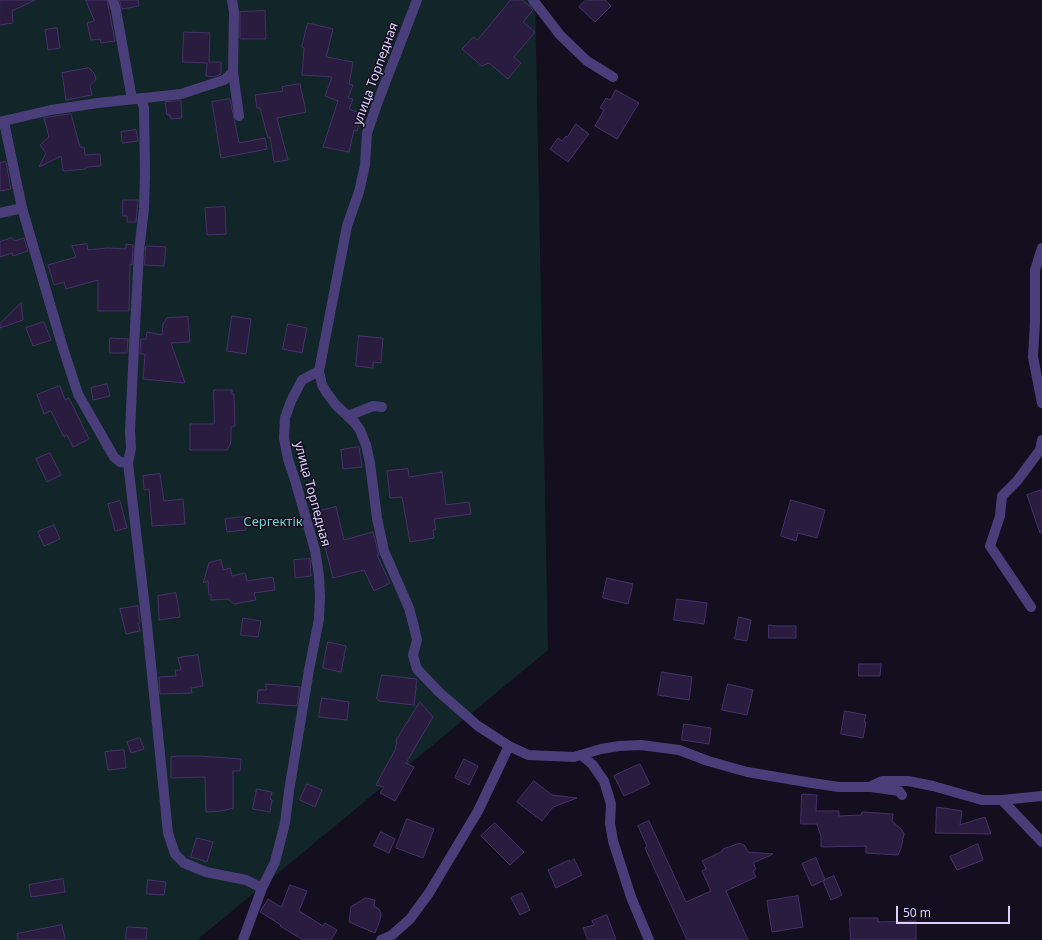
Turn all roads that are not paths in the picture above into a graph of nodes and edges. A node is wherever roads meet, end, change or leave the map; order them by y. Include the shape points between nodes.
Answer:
1 (113, 0) edge
2 (232, 0) edge
3 (417, 0) edge
4 (533, 0) edge
5 (233, 72) junction
6 (613, 77) dead end
7 (136, 98) junction
8 (239, 116) dead end
9 (2, 122) edge
10 (22, 208) junction
11 (0, 213) edge
12 (1042, 248) edge
13 (319, 371) junction
14 (1042, 403) edge
15 (377, 404) dead end
16 (348, 416) junction
17 (1042, 440) edge
18 (128, 463) junction
19 (1031, 607) dead end
20 (509, 746) junction
21 (581, 755) junction
22 (869, 787) junction
23 (902, 795) dead end
24 (1042, 796) edge
25 (1002, 800) junction
26 (1042, 842) edge
27 (262, 888) junction
28 (243, 940) edge
29 (381, 940) edge
30 (648, 940) edge

1 - 7 street
2 - 5 street
3 - 13 street, улица Торпедная via 368,133 365,165 347,226
4 - 6 street via 548,22 565,40 587,61
5 - 7 street via 224,80 180,94
5 - 8 street
7 - 9 street via 51,110
7 - 18 street via 144,108 145,173 134,347 131,448
9 - 10 street
10 - 11 street
10 - 18 street via 78,394 114,457 120,462
12 - 14 street via 1035,270 1033,357
13 - 16 street via 327,393
13 - 27 street, улица Торпедная via 302,380 285,418 284,438 288,459 315,550 320,605 285,823 275,862
15 - 16 street
16 - 20 street via 360,430 366,445 384,551 409,608 417,640 413,655 417,669 478,726
17 - 19 street via 1040,450 1017,481 1002,496 1000,516 990,546
18 - 27 street via 168,833 175,854 184,863 206,872 246,880
20 - 21 street via 528,755
20 - 29 street via 478,811 429,893 410,919 392,935
21 - 22 street via 619,746 649,746 679,750 748,772 838,787
21 - 30 street via 592,764 604,781 611,804 610,823 613,841
22 - 23 street via 899,791
22 - 25 street via 882,781 908,781 982,800
24 - 25 street
25 - 26 street
27 - 28 street, улица Торпедная

